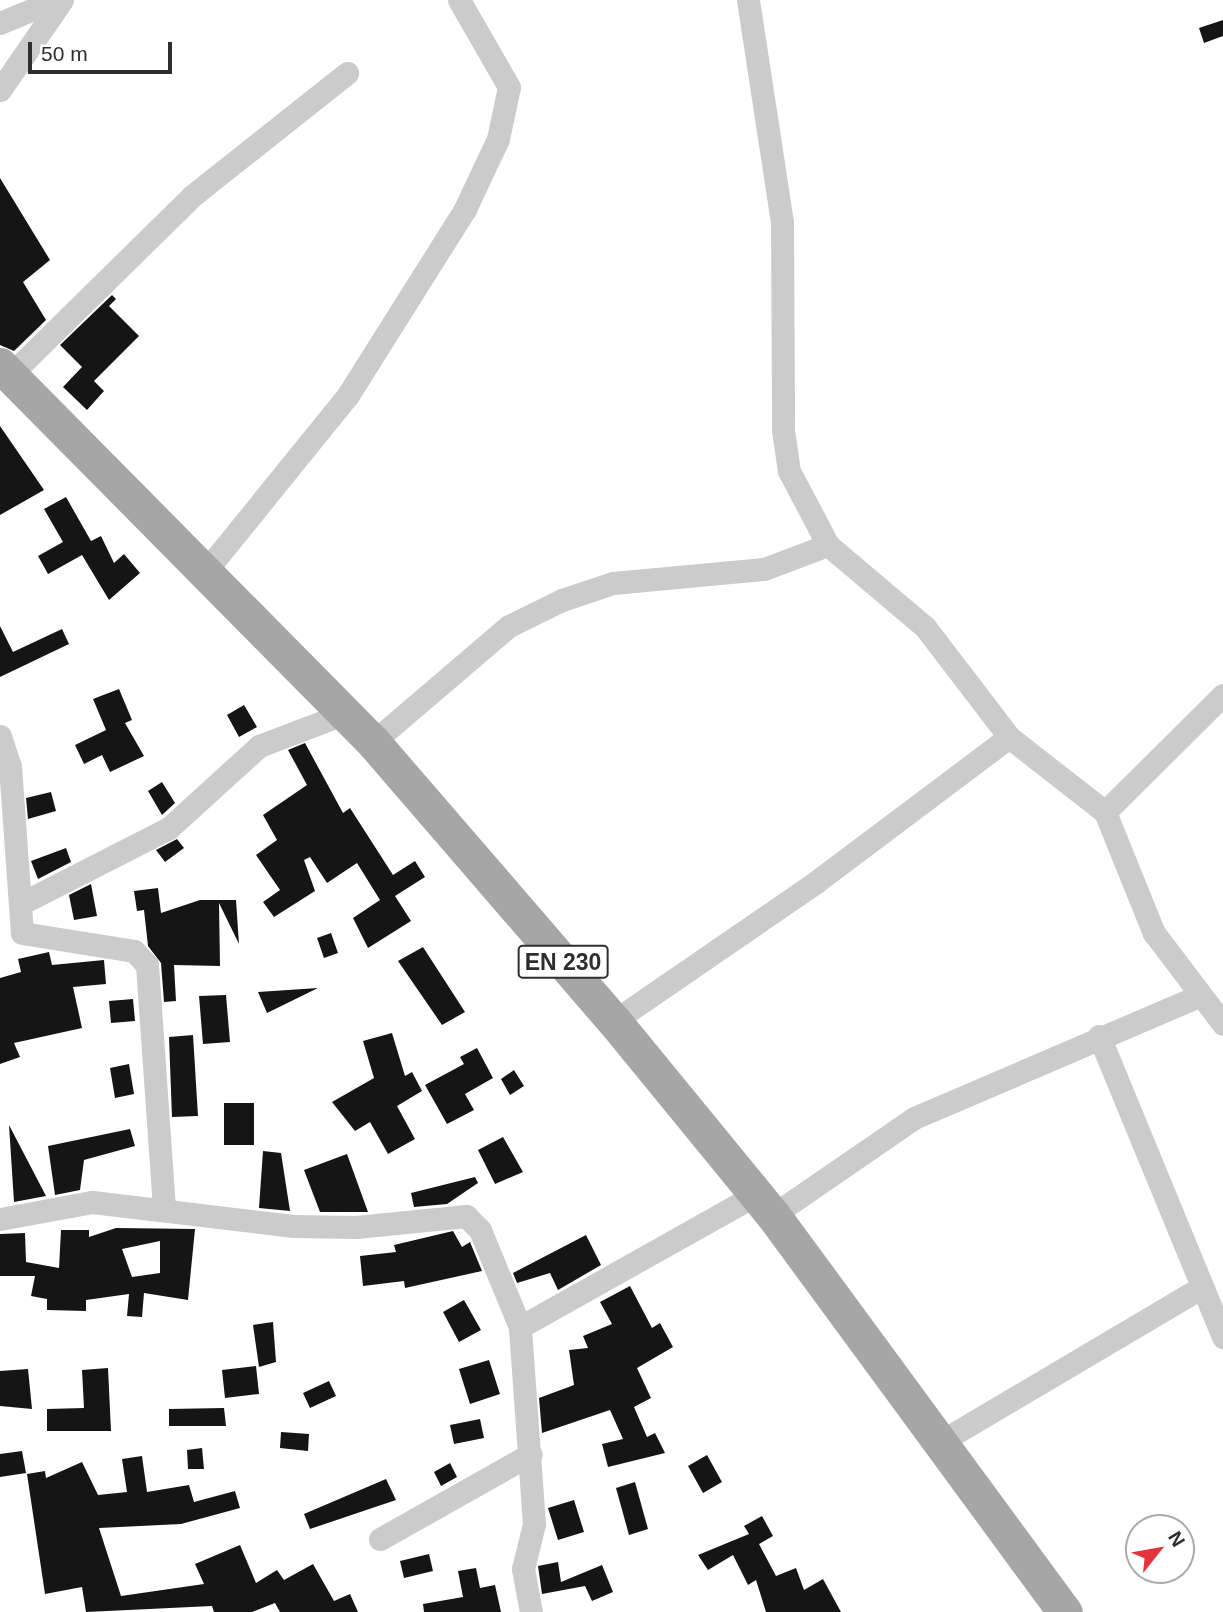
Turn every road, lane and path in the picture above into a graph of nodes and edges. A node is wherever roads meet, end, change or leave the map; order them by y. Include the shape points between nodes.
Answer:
1 (55, 0) edge
2 (62, 0) edge
3 (460, 0) edge
4 (755, 2) edge
5 (0, 23) edge
6 (347, 73) dead end
7 (0, 90) edge
8 (5, 370) edge
9 (828, 545) junction
10 (204, 573) junction
11 (1218, 708) edge
12 (343, 714) junction
13 (0, 736) edge
14 (1009, 737) junction
15 (373, 742) junction
16 (1105, 812) junction
17 (22, 903) junction
18 (11, 936) edge
19 (1196, 996) junction
20 (614, 1021) junction
21 (1223, 1024) edge
22 (1099, 1036) junction
23 (764, 1205) junction
24 (164, 1208) junction
25 (0, 1219) edge
26 (1202, 1287) junction
27 (520, 1327) junction
28 (1223, 1337) edge
29 (940, 1441) junction
30 (531, 1454) junction
31 (380, 1539) dead end
32 (531, 1612) edge
33 (1065, 1612) edge

1 - 5 street
2 - 7 street
3 - 10 street via 509,87 498,139 464,209 348,395
4 - 9 street via 782,222 783,430 789,471
6 - 8 street via 192,196
8 - 10 main road, EN 230
9 - 14 street via 925,627
9 - 15 street via 764,569 613,583 562,600 509,626
10 - 12 main road, EN 230
11 - 16 street
12 - 15 main road, EN 230
12 - 17 street via 259,747 169,828
13 - 17 street via 10,766
14 - 16 street
14 - 20 street via 816,882
15 - 20 main road, EN 230
16 - 19 street via 1154,933
17 - 18 street
18 - 24 street via 134,951 147,965
19 - 21 street
19 - 22 street
20 - 23 main road, EN 230
22 - 23 street via 914,1118
22 - 26 street
23 - 27 street
23 - 29 main road, EN 230
24 - 25 street via 92,1202
24 - 27 street via 306,1226 466,1216 480,1230
26 - 28 street
26 - 29 street
27 - 30 street
29 - 33 main road, EN 230
30 - 31 street
30 - 32 street via 534,1524 523,1569

